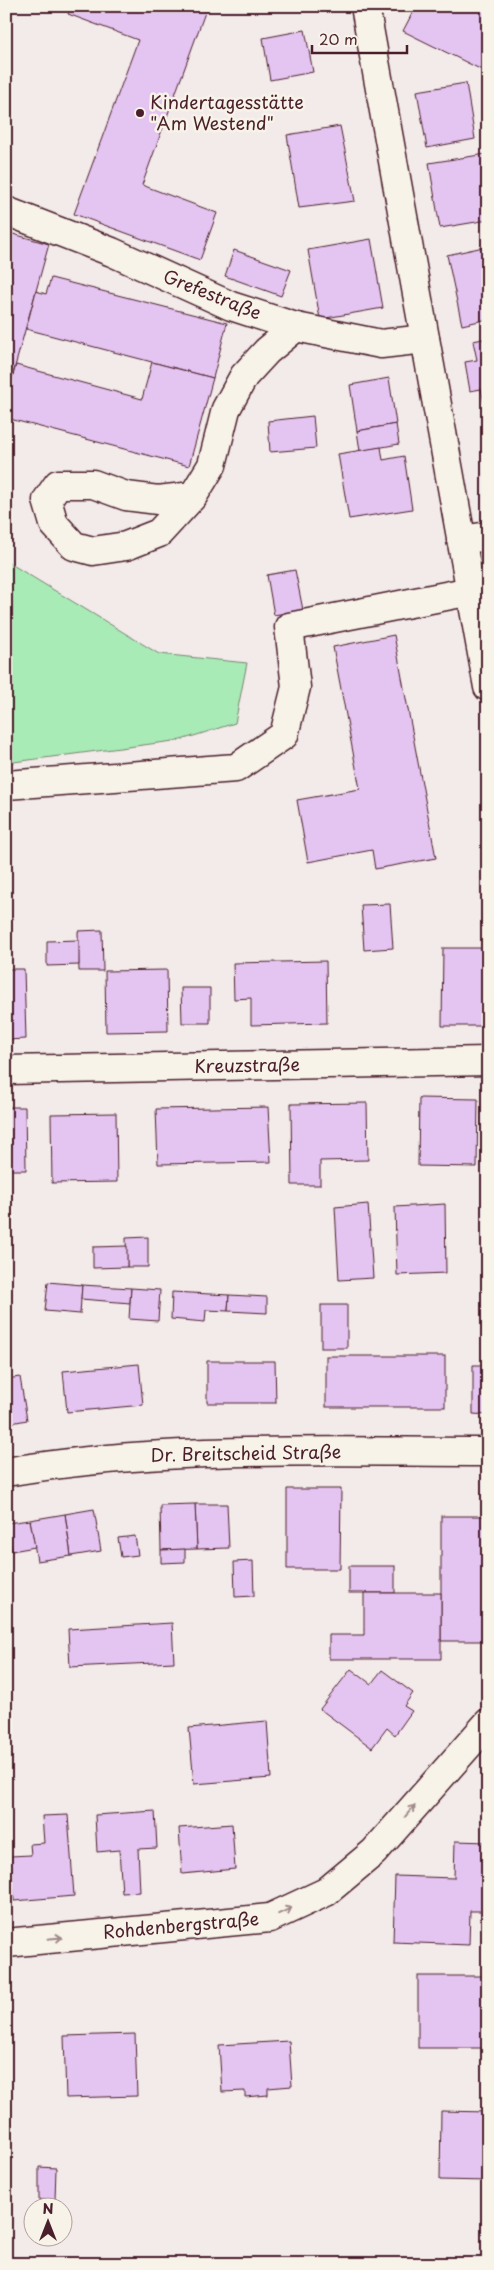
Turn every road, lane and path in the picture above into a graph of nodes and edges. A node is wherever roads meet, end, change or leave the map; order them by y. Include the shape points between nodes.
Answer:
1 (365, 6) edge
2 (6, 211) edge
3 (296, 327) junction
4 (426, 339) junction
5 (193, 496) junction
6 (475, 538) edge
7 (471, 592) junction
8 (488, 687) edge
9 (6, 785) edge
10 (488, 1061) edge
11 (6, 1070) edge
12 (488, 1452) edge
13 (6, 1472) edge
14 (488, 1722) edge
15 (6, 1943) edge

1 - 4 street
2 - 3 street, Grefestraße via 112,252 231,306
3 - 4 street, Grefestraße via 381,344
3 - 5 street via 266,351 244,376 226,409 212,465
4 - 6 street
5 - 5 street via 159,533 126,546 92,551 74,546 54,524 47,500 58,484 92,484 126,496 158,500
6 - 7 street
7 - 8 street
7 - 9 street via 289,627 296,687 284,735 236,768
10 - 11 street, Kreuzstraße
12 - 13 street, Dr. Breitscheid Straße via 124,1456
15 -> 14 street, Rohdenbergstraße via 270,1918 326,1892 374,1852

